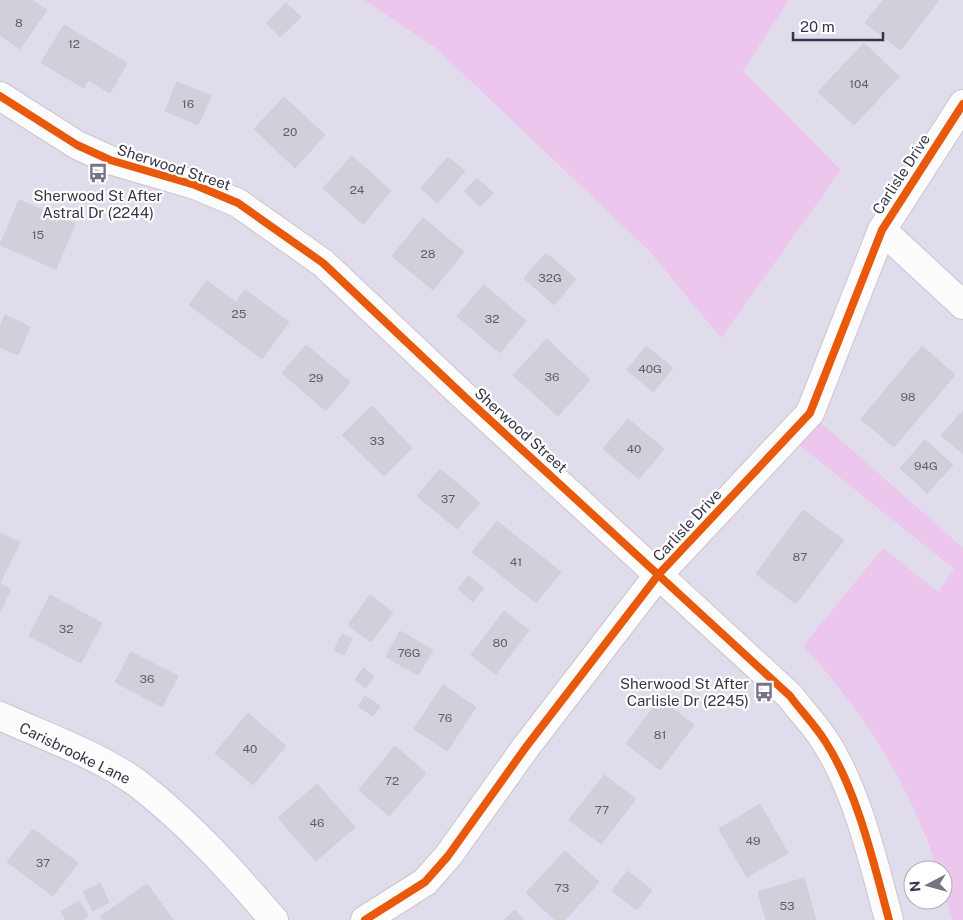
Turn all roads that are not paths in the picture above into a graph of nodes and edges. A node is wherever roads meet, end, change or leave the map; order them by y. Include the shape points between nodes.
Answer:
1 (0, 96) edge
2 (963, 104) edge
3 (882, 230) junction
4 (963, 305) edge
5 (659, 574) junction
6 (0, 716) edge
7 (274, 920) edge
8 (365, 920) edge
9 (889, 920) edge

1 - 5 street, Sherwood Street via 77,145 110,160 238,203 278,229 323,263 466,399
2 - 3 street, Carlisle Drive
3 - 4 street
3 - 5 street, Carlisle Drive via 810,413
5 - 8 street, Carlisle Drive via 526,747 448,856 425,882
5 - 9 street, Sherwood Street via 790,696 826,741 845,780 864,832
6 - 7 street, Carisbrooke Lane via 102,763 136,783 213,850

